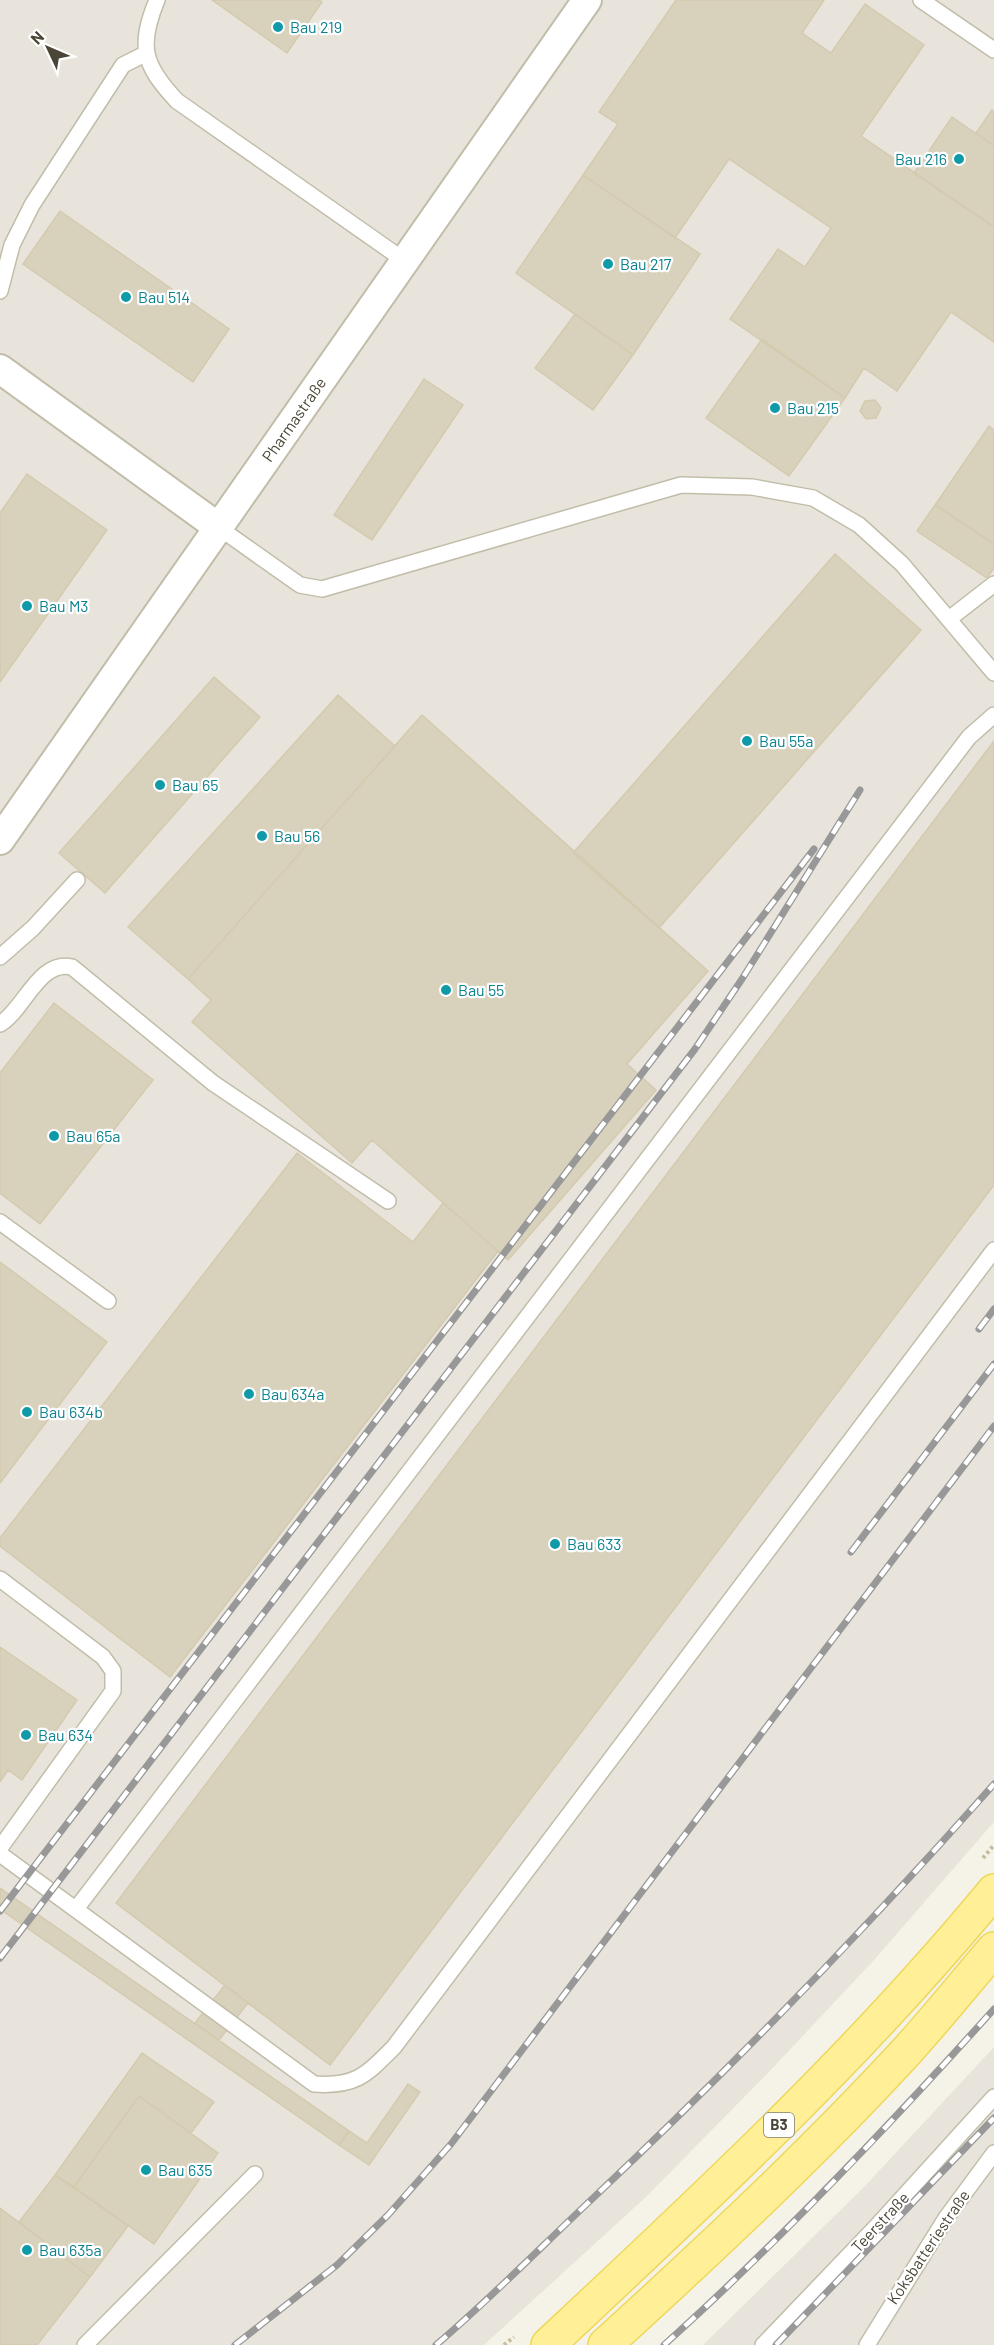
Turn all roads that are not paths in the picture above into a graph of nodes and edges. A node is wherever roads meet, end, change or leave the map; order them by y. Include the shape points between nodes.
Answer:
1 (157, 0) edge
2 (587, 0) edge
3 (921, 0) edge
4 (994, 50) edge
5 (147, 53) junction
6 (405, 261) junction
7 (0, 291) edge
8 (0, 369) edge
9 (218, 527) junction
10 (994, 584) edge
11 (949, 619) junction
12 (994, 674) edge
13 (994, 715) edge
14 (0, 840) edge
15 (77, 880) dead end
16 (0, 957) edge
17 (0, 1024) edge
18 (388, 1201) dead end
19 (0, 1222) edge
20 (994, 1250) edge
21 (108, 1301) dead end
22 (0, 1579) edge
23 (0, 1848) edge
24 (0, 1854) edge
25 (994, 1891) edge
26 (76, 1909) junction
27 (994, 1949) edge
28 (994, 2097) edge
29 (994, 2152) edge
30 (255, 2174) dead end
31 (86, 2345) edge
32 (548, 2345) edge
33 (605, 2345) edge
34 (763, 2345) edge
35 (867, 2345) edge

1 - 5 lane via 145,29
2 - 6 street, Pharmastraße
3 - 4 lane
5 - 6 lane via 158,80 177,101
5 - 7 lane via 123,65 32,205 12,245
6 - 9 street, Pharmastraße
8 - 9 street
9 - 11 lane via 300,585 322,589 681,485 752,487 813,498 858,525 902,564
9 - 14 street, Pharmastraße
10 - 11 lane
11 - 12 lane
13 - 26 lane via 969,736
15 - 16 lane
17 - 18 lane via 51,970 62,965 72,967 213,1083
19 - 21 lane
20 - 26 lane via 394,2047 367,2074 338,2086 314,2084
22 - 23 lane via 104,1657 113,1671 113,1691
24 - 26 lane
25 - 32 main road, B3 via 788,2117
27 - 33 main road, B3 via 905,2053 711,2248
28 - 34 lane, Teerstraße
29 - 35 lane, Koksbatteriestraße via 946,2218
30 - 31 lane

